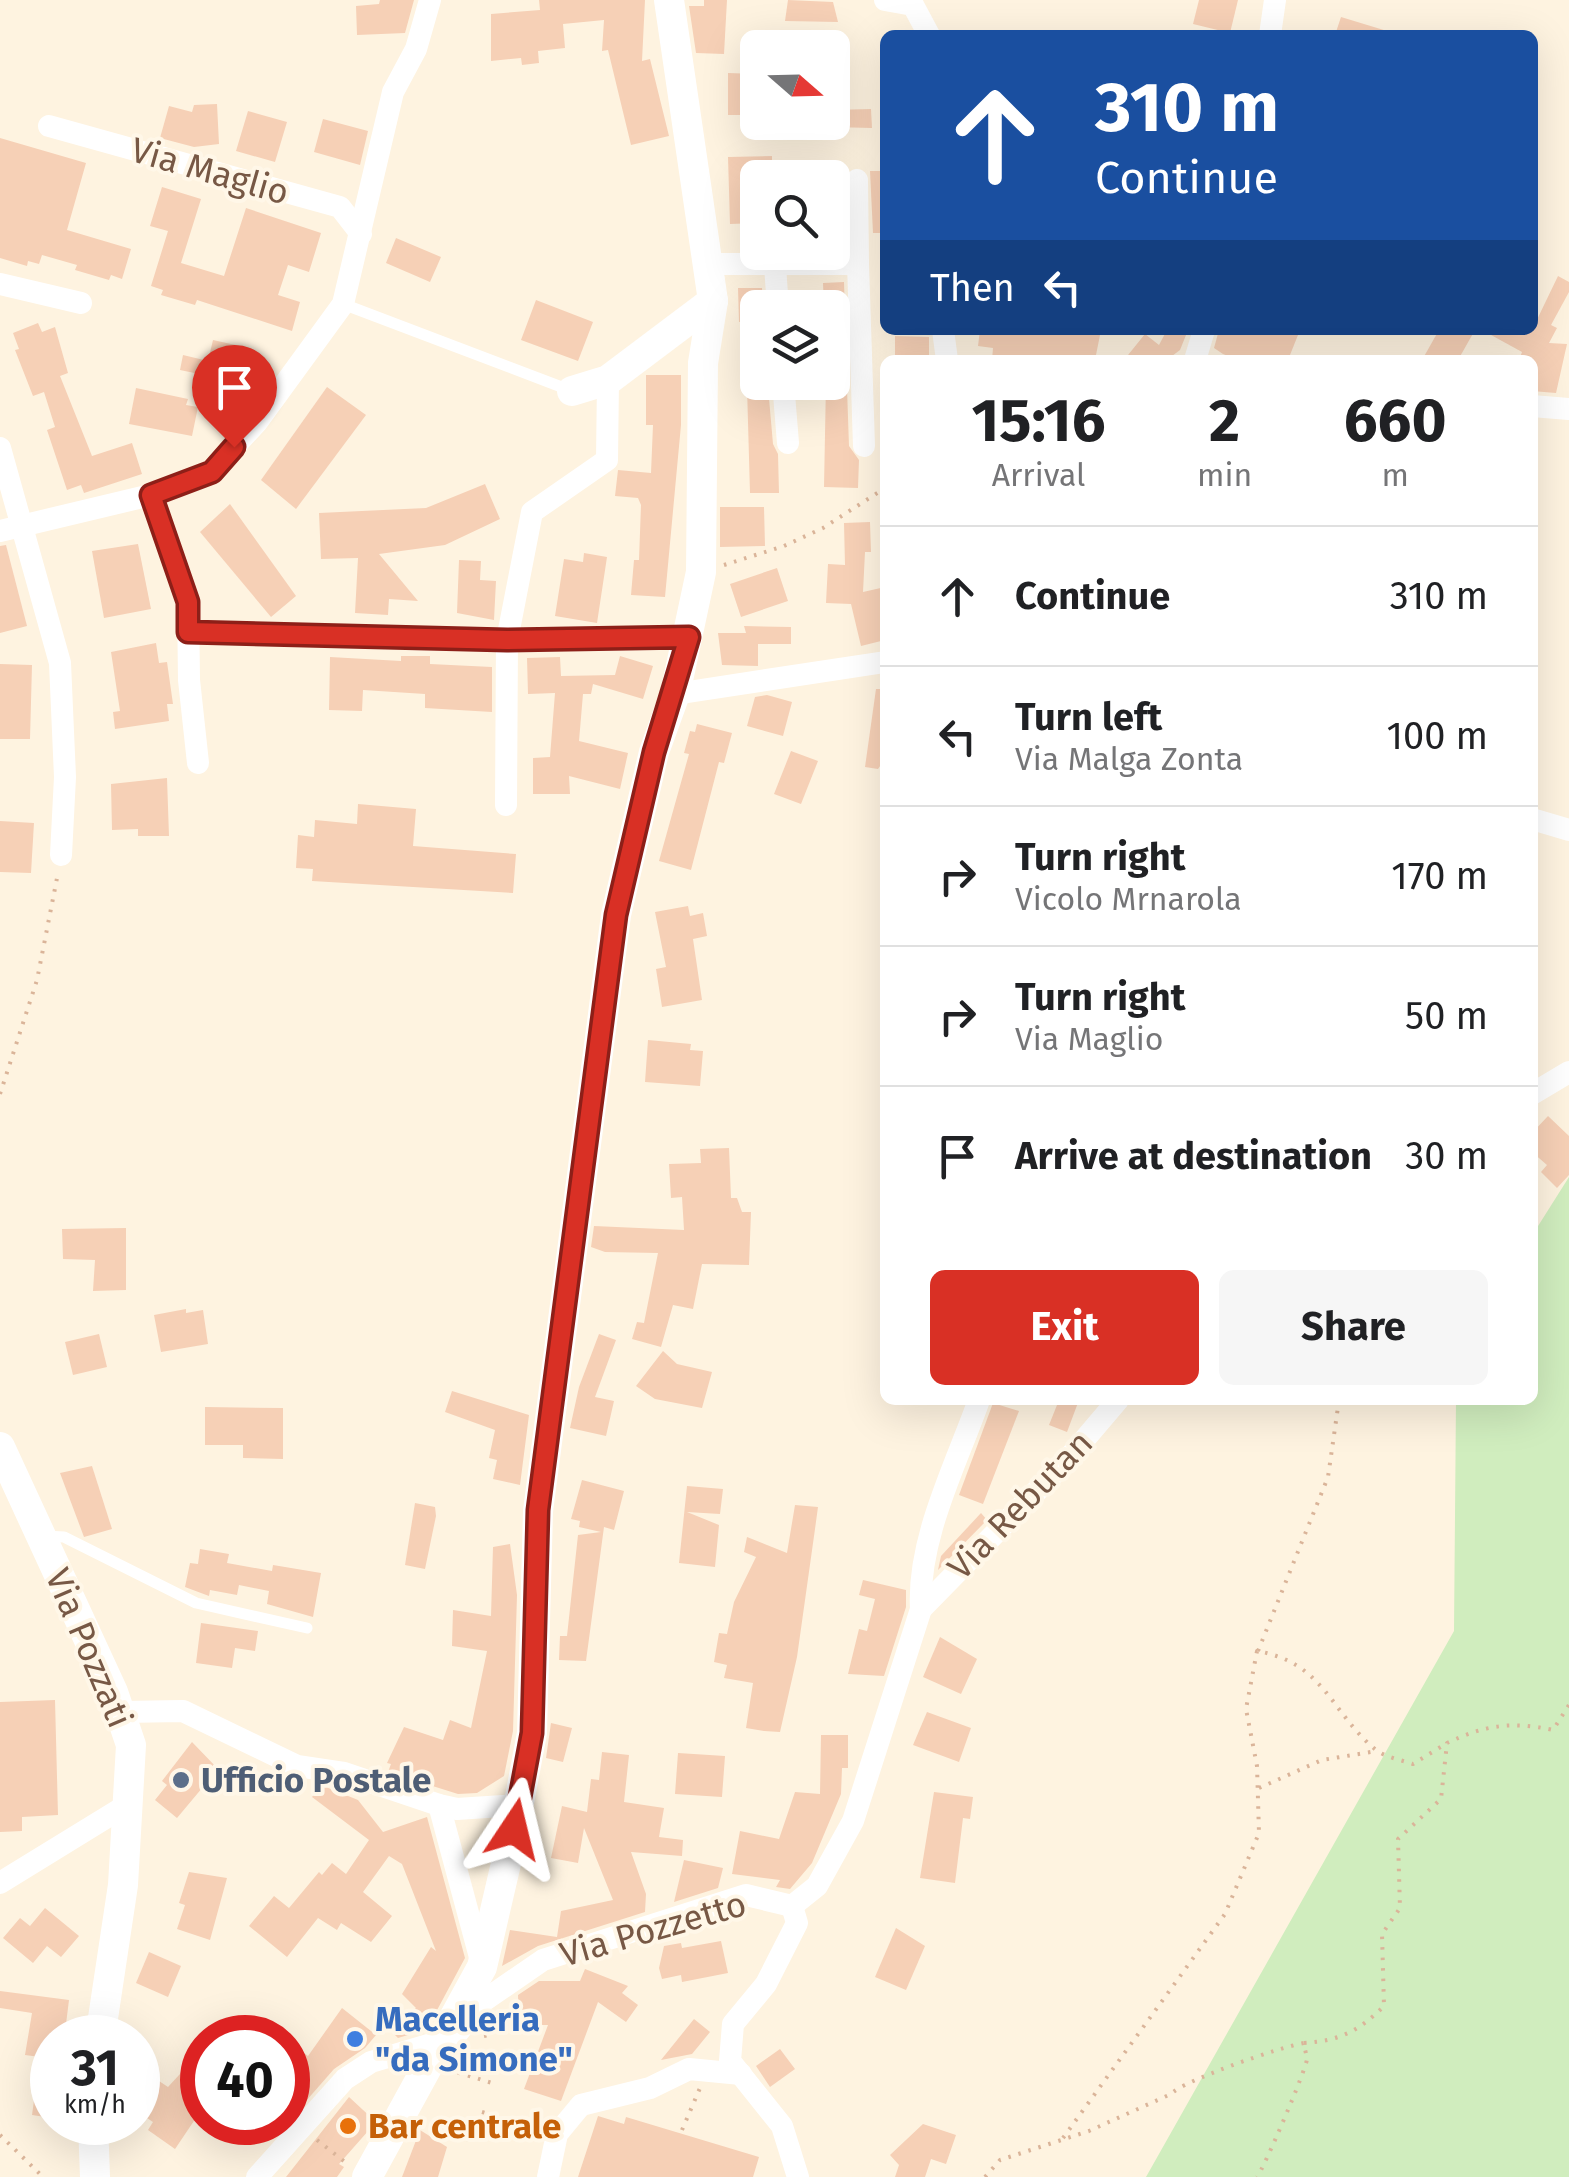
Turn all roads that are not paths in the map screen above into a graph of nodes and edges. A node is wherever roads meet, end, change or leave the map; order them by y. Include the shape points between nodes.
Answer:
1 (430, 0) edge
2 (445, 0) edge
3 (669, 0) edge
4 (886, 0) edge
5 (1275, 0) edge
6 (914, 2) edge
7 (927, 30) edge
8 (1271, 30) edge
9 (48, 126) dead end
10 (856, 180) dead end
11 (360, 234) junction
12 (708, 264) junction
13 (850, 264) edge
14 (858, 264) junction
15 (740, 265) edge
16 (0, 284) edge
17 (713, 300) junction
18 (81, 303) dead end
19 (343, 304) junction
20 (608, 380) junction
21 (572, 391) joint
22 (785, 400) edge
23 (1538, 406) edge
24 (1569, 409) edge
25 (788, 443) dead end
26 (864, 446) dead end
27 (0, 448) edge
28 (151, 495) junction
29 (24, 525) junction
30 (0, 531) edge
31 (188, 632) junction
32 (689, 637) junction
33 (507, 640) junction
34 (880, 663) edge
35 (675, 694) junction
36 (198, 763) dead end
37 (506, 805) dead end
38 (1538, 821) edge
39 (1569, 830) edge
40 (60, 855) road end
41 (1569, 1072) edge
42 (1538, 1090) edge
43 (977, 1405) edge
44 (1114, 1405) edge
45 (0, 1447) edge
46 (41, 1536) junction
47 (920, 1609) junction
48 (307, 1628) dead end
49 (121, 1712) junction
50 (130, 1803) junction
51 (516, 1805) junction
52 (439, 1806) junction
53 (0, 1883) edge
54 (792, 1906) junction
55 (482, 1966) junction
56 (103, 2015) edge
57 (438, 2042) junction
58 (741, 2074) junction
59 (417, 2084) junction
60 (94, 2145) edge
61 (360, 2172) edge
62 (95, 2177) edge
63 (257, 2177) edge
64 (548, 2177) edge
65 (798, 2177) edge

1 - 2 street
1 - 11 street via 394,92
3 - 12 street
4 - 6 street
5 - 8 street
6 - 7 street
9 - 11 street, Via Maglio via 340,208
10 - 14 street
11 - 19 street
12 - 15 street
12 - 17 street
13 - 14 street
14 - 26 street
16 - 18 street
17 - 20 street
17 - 32 street via 703,363 701,572
19 - 21 lane
19 - 28 street via 212,472
20 - 21 street
20 - 33 street via 607,460 532,512
22 - 25 street
23 - 24 street
27 - 29 street
28 - 29 street
28 - 31 street via 188,602
29 - 30 street
29 - 40 street via 60,662
31 - 33 street
31 - 36 street
32 - 33 street
32 - 35 street
33 - 37 street
34 - 35 street
35 - 51 street via 654,752 616,915 538,1510 532,1733
38 - 39 street
41 - 42 street
43 - 47 street, Via Pozzetto via 919,1579
44 - 47 street, Via Rebutan
45 - 46 street, Via Pozzati
46 - 48 lane via 64,1537 196,1602
46 - 49 street, Via Pozzati
47 - 54 street, Via Pozzetto via 853,1821 817,1886
49 - 50 street, Via Pozzati via 131,1745
49 - 52 street via 183,1712 297,1766 344,1773
50 - 53 street
50 - 56 street, Via Pozzati
51 - 52 street
51 - 55 street
52 - 55 street
54 - 58 street via 797,1924 766,1984 733,2024 730,2061
54 - 59 street, Via Pozzetto via 746,1895 543,1960 482,2002
55 - 57 street
57 - 59 street
57 - 63 street via 371,2062 345,2079
58 - 64 street via 689,2068 650,2088 581,2105 556,2134
58 - 65 street via 782,2126
59 - 61 street
60 - 62 street

